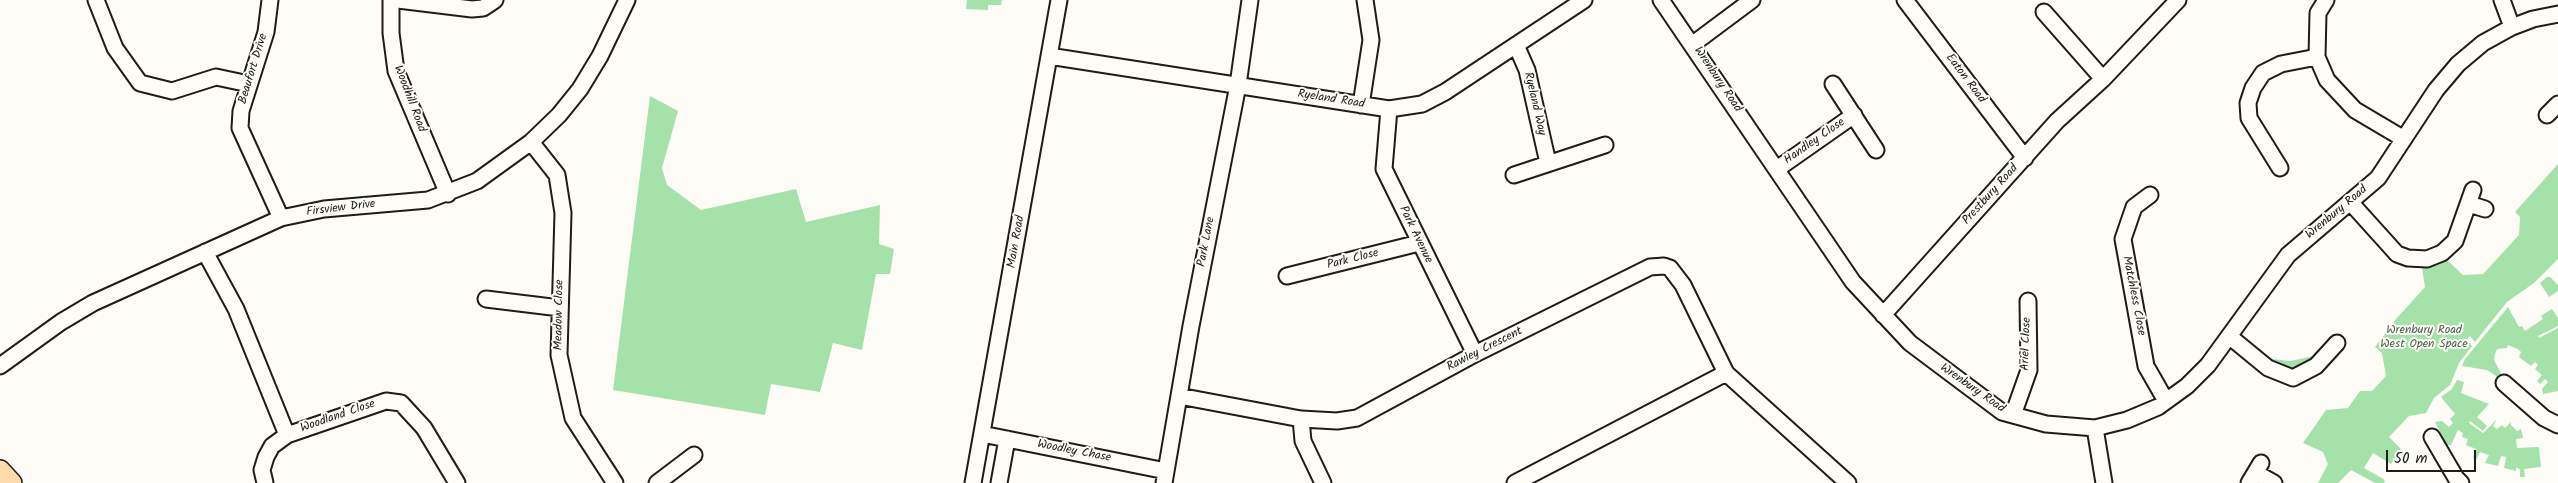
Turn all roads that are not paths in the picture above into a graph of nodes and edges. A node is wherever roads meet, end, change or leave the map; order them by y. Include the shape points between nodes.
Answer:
1 (96, 0) edge
2 (270, 0) edge
3 (391, 0) edge
4 (398, 0) edge
5 (495, 0) edge
6 (627, 0) edge
7 (1059, 0) edge
8 (1250, 0) edge
9 (1365, 0) edge
10 (1584, 0) edge
11 (1661, 0) edge
12 (1752, 0) edge
13 (1905, 0) edge
14 (2178, 0) edge
15 (2326, 0) edge
16 (2502, 0) edge
17 (2044, 12) dead end
18 (2558, 14) edge
19 (2512, 27) junction
20 (1693, 44) junction
21 (1516, 45) junction
22 (1049, 56) junction
23 (2317, 57) junction
24 (2103, 79) junction
25 (250, 84) junction
26 (1834, 84) dead end
27 (1238, 86) junction
28 (2558, 104) edge
29 (1361, 105) junction
30 (1389, 109) junction
31 (1854, 115) junction
32 (2547, 115) dead end
33 (2404, 139) junction
34 (531, 142) junction
35 (1605, 145) dead end
36 (1876, 150) dead end
37 (2025, 158) junction
38 (1548, 163) junction
39 (2280, 168) dead end
40 (1777, 169) junction
41 (1514, 175) dead end
42 (448, 194) junction
43 (2150, 196) dead end
44 (2351, 203) junction
45 (2485, 210) dead end
46 (281, 218) junction
47 (1419, 243) junction
48 (205, 252) junction
49 (1287, 276) dead end
50 (486, 299) dead end
51 (2028, 301) dead end
52 (560, 308) junction
53 (1883, 315) junction
54 (2229, 336) junction
55 (2337, 343) dead end
56 (1475, 354) junction
57 (0, 366) edge
58 (1726, 373) junction
59 (2507, 393) dead end
60 (1179, 396) junction
61 (2166, 401) junction
62 (2013, 415) junction
63 (1301, 419) junction
64 (2558, 425) edge
65 (2095, 428) junction
66 (982, 434) junction
67 (288, 435) junction
68 (2432, 437) dead end
69 (1007, 439) junction
70 (694, 455) dead end
71 (0, 470) edge
72 (2255, 473) edge
73 (1165, 477) edge
74 (12, 483) edge
75 (265, 483) edge
76 (458, 483) edge
77 (615, 483) edge
78 (657, 483) edge
79 (974, 483) edge
80 (999, 483) edge
81 (1323, 483) edge
82 (1515, 483) edge
83 (1848, 483) edge
84 (2104, 483) edge
85 (2274, 483) edge
86 (2461, 483) edge

1 - 25 street via 114,48 140,83 172,91 216,77
2 - 25 street, Beaufort Drive via 266,32
3 - 42 street, Woodhill Road via 396,71
4 - 5 street via 472,10 483,8
6 - 34 street, Firsview Drive via 580,89
7 - 22 street, Main Road
8 - 27 street, Park Lane
9 - 29 street via 1371,40
10 - 21 street, Ryeland Road
11 - 20 street, Wrenbury Road
12 - 20 street
13 - 37 street, Eaton Road
14 - 24 street, Prestbury Road
15 - 23 street via 2318,13
16 - 19 street
17 - 24 street
18 - 19 street, Wrenbury Road
19 - 33 street, Wrenbury Road via 2484,43 2458,64 2436,90
20 - 40 street, Wrenbury Road
21 - 30 street, Ryeland Road via 1422,104
21 - 38 street, Ryeland Way via 1527,70
22 - 27 street, Ryeland Road
22 - 66 street, Main Road
23 - 33 street via 2327,80 2340,95 2356,110
23 - 39 street via 2281,64 2263,73 2253,88 2248,118
24 - 37 street, Prestbury Road via 2058,121
25 - 46 street, Beaufort Drive via 241,110 240,128
26 - 31 street, Handley Close
27 - 29 street, Ryeland Road
27 - 60 street, Park Lane
28 - 32 street
29 - 30 street, Ryeland Road
30 - 47 street, Park Avenue via 1384,169
31 - 36 street, Handley Close
31 - 40 street, Handley Close
33 - 44 street, Wrenbury Road via 2378,178
34 - 42 street, Firsview Drive via 503,164
34 - 52 street, Meadow Close via 556,175 563,213
35 - 38 street
37 - 53 street, Prestbury Road
38 - 41 street
40 - 53 street, Wrenbury Road via 1853,282
42 - 46 street, Firsview Drive via 428,200 324,209
43 - 61 street, Matchless Close via 2134,207 2122,239 2146,366
44 - 45 street via 2397,254 2427,259 2442,253 2455,241 2471,197
44 - 54 street, Wrenbury Road via 2288,255
46 - 48 street, Firsview Drive
47 - 49 street, Park Close
47 - 56 street, Park Avenue
48 - 57 street, Firsview Drive via 93,303
48 - 67 street, Woodland Close via 236,309
50 - 52 street
51 - 62 street, Ariel Close via 2029,370
52 - 77 street, Meadow Close via 559,355 573,418
53 - 62 street, Wrenbury Road via 1910,343 1949,375 2002,412
54 - 55 street via 2268,368 2293,378 2316,366
54 - 61 street, Wrenbury Road via 2208,366
56 - 58 street, Rawley Crescent via 1650,267 1664,266 1676,273
56 - 63 street, Rawley Crescent via 1357,418 1337,421
58 - 82 street
58 - 83 street, Rawley Crescent
59 - 64 street
60 - 63 street, Rawley Crescent
60 - 73 street, Park Lane
61 - 65 street, Wrenbury Road via 2127,420
62 - 65 street, Wrenbury Road via 2046,424
63 - 81 street via 1304,441
65 - 84 street
66 - 69 street, Woodley Chase
66 - 79 street, Main Road
67 - 75 street via 272,446 266,457 262,470
67 - 76 street, Woodland Close via 375,404 386,401 401,403 424,428
68 - 86 street
69 - 73 street, Woodley Chase
69 - 80 street
70 - 78 street
71 - 74 main road
72 - 85 street

